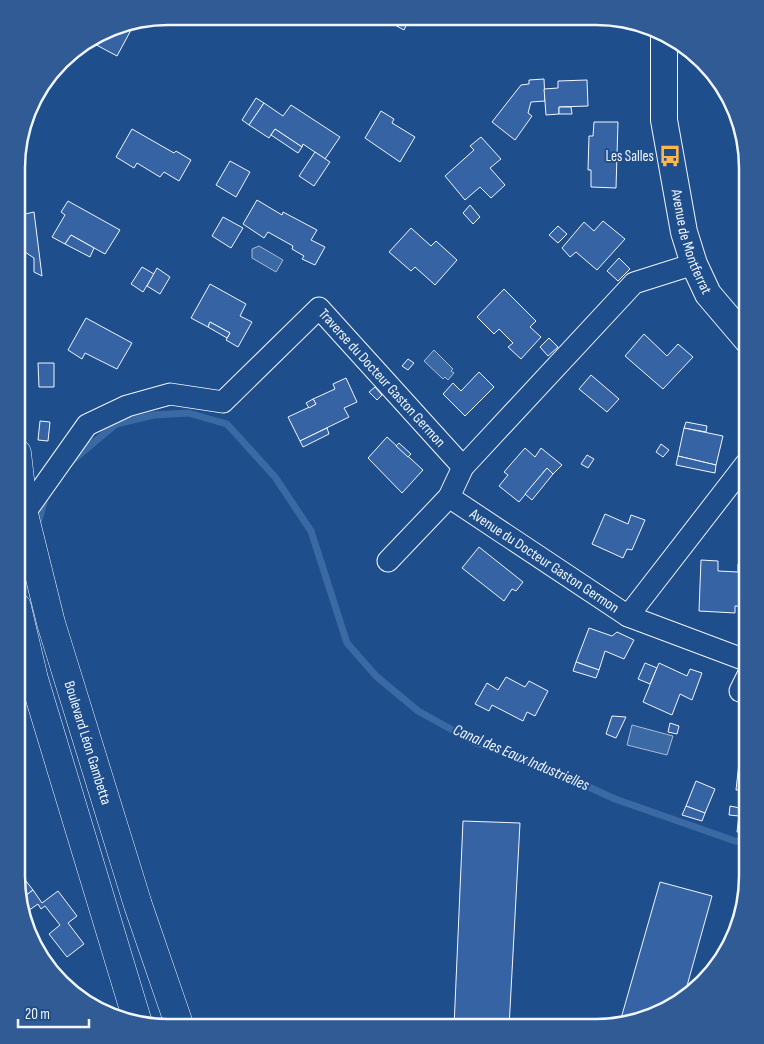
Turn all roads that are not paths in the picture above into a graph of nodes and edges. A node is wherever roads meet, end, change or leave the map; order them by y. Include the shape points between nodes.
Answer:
1 (664, 42) edge
2 (694, 264) junction
3 (739, 330) edge
4 (463, 467) junction
5 (739, 473) edge
6 (449, 497) junction
7 (25, 513) edge
8 (25, 518) edge
9 (388, 561) dead end
10 (628, 616) junction
11 (25, 641) edge
12 (739, 658) edge
13 (136, 1015) edge
14 (177, 1019) edge

1 - 2 street, Avenue de Montferrat via 664,120 684,232
2 - 3 street, Avenue de Montferrat via 708,294
2 - 4 street via 634,284
4 - 6 street
4 - 7 street, Traverse du Docteur Gaston Germon via 318,308 223,402 170,394 127,406 87,425
5 - 10 street, Avenue du Docteur Gaston Germon
6 - 9 street
6 - 10 street, Avenue du Docteur Gaston Germon
8 - 14 main road, Boulevard Léon Gambetta via 51,622 138,905
10 - 12 street
11 - 13 main road

